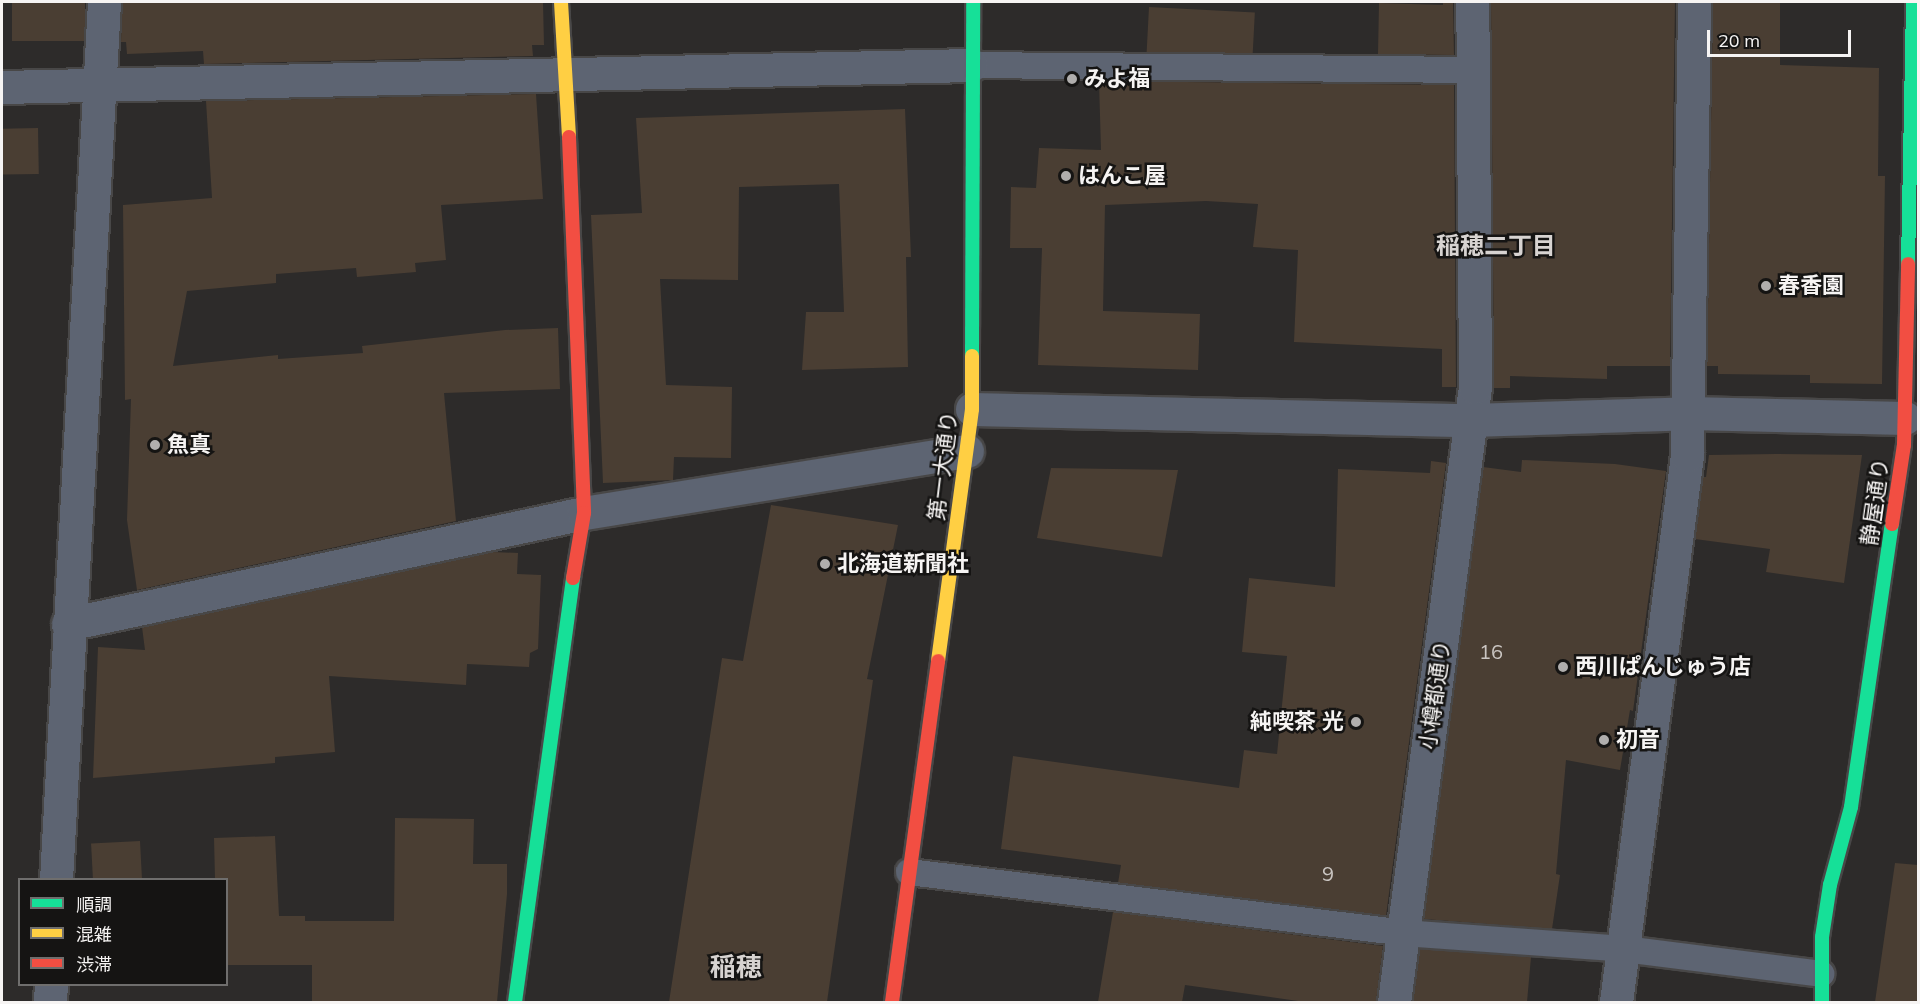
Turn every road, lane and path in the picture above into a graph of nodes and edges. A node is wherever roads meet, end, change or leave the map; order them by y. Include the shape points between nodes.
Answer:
1 (104, 2) edge
2 (561, 2) edge
3 (973, 2) edge
4 (1473, 2) edge
5 (1694, 2) edge
6 (1913, 2) edge
7 (971, 65) junction
8 (1473, 70) junction
9 (567, 74) junction
10 (99, 86) junction
11 (2, 87) edge
12 (972, 409) junction
13 (1689, 413) junction
14 (1912, 418) edge
15 (1471, 420) junction
16 (967, 451) junction
17 (584, 513) junction
18 (68, 624) junction
19 (909, 872) junction
20 (56, 878) edge
21 (1403, 933) junction
22 (1624, 949) junction
23 (1821, 974) junction
24 (51, 986) edge
25 (50, 1002) edge
26 (515, 1002) edge
27 (892, 1002) edge
28 (1394, 1002) edge
29 (1616, 1002) edge
30 (1822, 1002) edge

1 - 10 street
2 - 9 street
3 - 7 street, 第一大通り
4 - 8 street, 小樽都通り
5 - 13 street
6 - 14 street, 静屋通り
7 - 8 lane
7 - 9 street
7 - 12 street, 第一大通り
8 - 15 street, 小樽都通り via 1475,387
9 - 10 street
9 - 17 street
10 - 11 street
10 - 18 street
12 - 15 street
12 - 16 street, 第一大通り
13 - 14 street
13 - 15 street
13 - 22 street via 1687,455
14 - 23 street, 静屋通り via 1904,445 1851,807 1830,885
15 - 21 street, 小樽都通り
16 - 17 street
16 - 19 street, 第一大通り
17 - 18 street
17 - 26 street
18 - 20 street
19 - 21 lane
19 - 27 street, 第一大通り
21 - 22 lane
21 - 28 street, 小樽都通り
22 - 23 lane
22 - 29 street
23 - 30 street, 静屋通り
24 - 25 street

